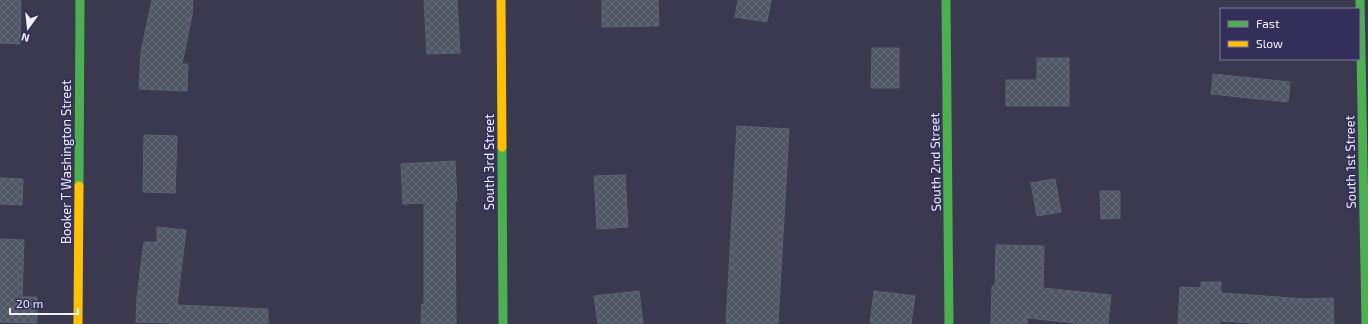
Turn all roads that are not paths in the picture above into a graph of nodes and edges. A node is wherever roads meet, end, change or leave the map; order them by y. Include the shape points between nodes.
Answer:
1 (80, 0) edge
2 (501, 0) edge
3 (946, 0) edge
4 (1360, 0) edge
5 (78, 324) edge
6 (503, 324) edge
7 (950, 324) edge
8 (1366, 324) edge

1 - 5 street, Booker T Washington Street
2 - 6 street, South 3rd Street
3 - 7 street, South 2nd Street
4 - 8 street, South 1st Street

